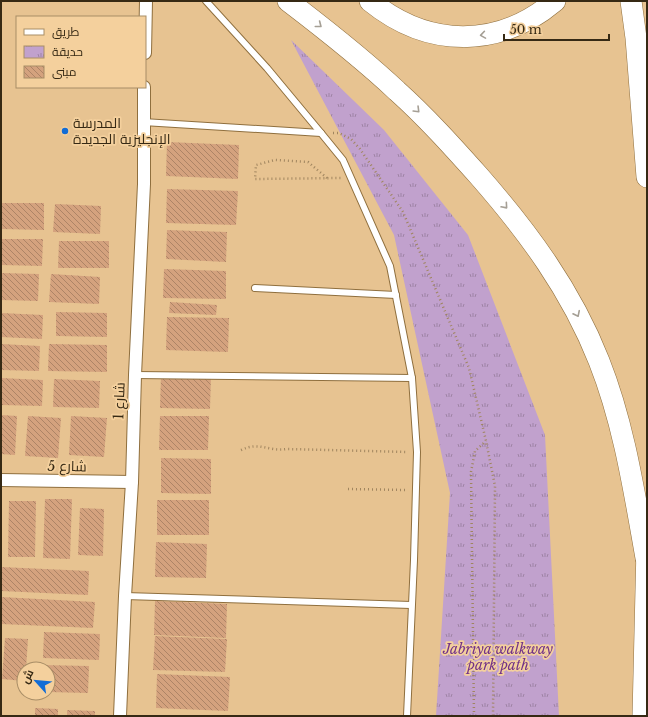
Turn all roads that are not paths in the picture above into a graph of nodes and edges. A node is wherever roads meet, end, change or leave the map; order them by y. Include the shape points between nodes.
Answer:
1 (146, 1) edge
2 (206, 1) edge
3 (288, 1) edge
4 (370, 1) edge
5 (555, 1) edge
6 (631, 1) edge
7 (146, 16) edge
8 (636, 38) junction
9 (144, 88) edge
10 (647, 95) edge
11 (143, 122) junction
12 (321, 133) junction
13 (647, 177) edge
14 (255, 288) dead end
15 (396, 295) junction
16 (135, 375) junction
17 (412, 378) junction
18 (1, 480) edge
19 (132, 482) junction
20 (647, 552) edge
21 (125, 596) junction
22 (412, 605) junction
23 (120, 716) edge
24 (407, 716) edge
25 (643, 716) edge

1 - 7 street
2 - 12 lane
3 -> 20 highway via 398,91 436,129 513,215 568,294 608,385 629,462
5 -> 4 highway via 533,18 510,28 462,37 429,32 406,25
6 - 8 highway
8 - 10 highway
8 - 13 highway
9 - 11 street, شارع 1
11 - 12 lane
11 - 16 street, شارع 1 via 144,184
12 - 15 lane via 343,160 390,266
14 - 15 lane
15 - 17 lane
16 - 17 lane
16 - 19 street, شارع 1
17 - 22 lane via 417,452
18 - 19 street, شارع 5
19 - 21 street, شارع 1
20 - 25 highway
21 - 22 lane
21 - 23 street, شارع 1
22 - 24 lane

